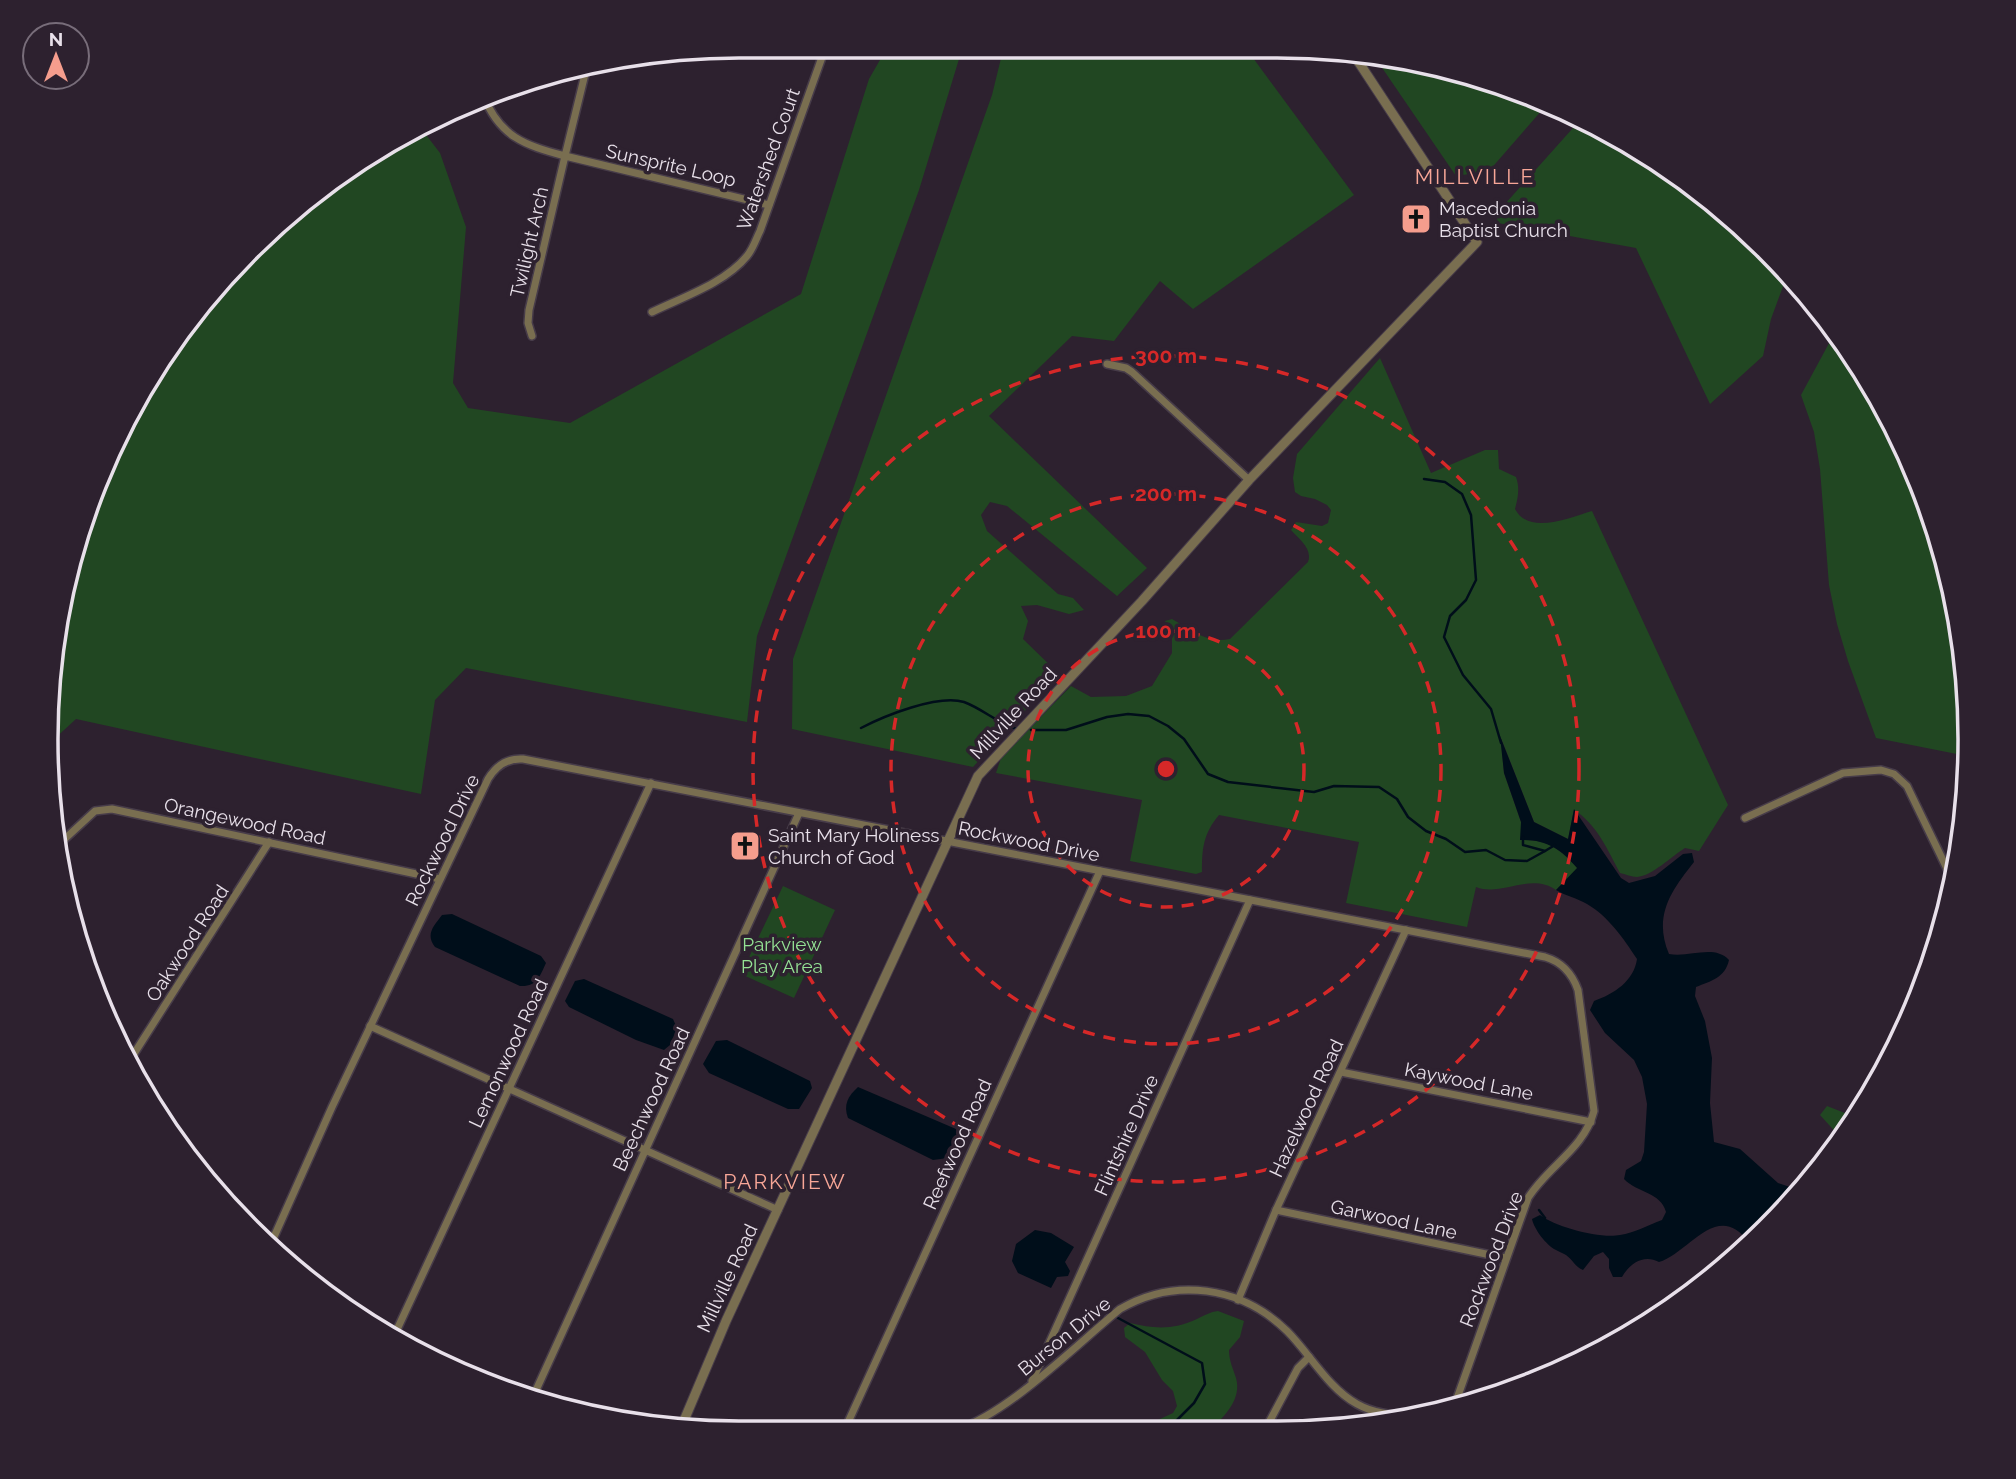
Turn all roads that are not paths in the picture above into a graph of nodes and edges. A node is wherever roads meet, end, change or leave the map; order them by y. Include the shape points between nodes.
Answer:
1 (822, 58) edge
2 (1359, 63) edge
3 (585, 76) edge
4 (488, 106) edge
5 (565, 156) junction
6 (769, 205) junction
7 (652, 312) dead end
8 (532, 336) dead end
9 (1107, 364) dead end
10 (1249, 480) junction
11 (651, 783) junction
12 (799, 813) junction
13 (1745, 818) dead end
14 (66, 838) edge
15 (947, 841) junction
16 (269, 842) junction
17 (1946, 867) edge
18 (1100, 871) junction
19 (440, 879) junction
20 (1250, 900) junction
21 (1406, 930) junction
22 (370, 1026) junction
23 (134, 1052) edge
24 (1341, 1072) junction
25 (509, 1088) junction
26 (1591, 1122) junction
27 (645, 1150) junction
28 (778, 1210) junction
29 (1276, 1210) junction
30 (275, 1238) edge
31 (1505, 1258) junction
32 (1238, 1300) junction
33 (397, 1329) edge
34 (1309, 1357) junction
35 (1032, 1383) junction
36 (535, 1390) edge
37 (1458, 1397) edge
38 (1380, 1413) edge
39 (685, 1419) edge
40 (849, 1421) edge
41 (977, 1421) edge
42 (1270, 1421) edge

1 - 6 street, Watershed Court
2 - 10 street, Millville Road via 1477,242
3 - 5 street
4 - 5 street, Sunsprite Loop via 509,134 536,149
5 - 6 street, Sunsprite Loop
5 - 8 street, Twilight Arch via 530,310
6 - 7 street, Watershed Court via 748,255 730,272
9 - 10 street via 1132,372
10 - 15 street, Millville Road via 985,767
11 - 12 street, Rockwood Drive
11 - 19 street, Rockwood Drive via 523,759 507,761 491,774
11 - 25 street, Lemonwood Road
12 - 15 street, Rockwood Drive
12 - 27 street, Beechwood Road
13 - 17 street via 1843,773 1881,770 1907,786
14 - 16 street, Orangewood Road via 88,817 111,809
15 - 18 street, Rockwood Drive
15 - 28 street, Millville Road
16 - 19 street, Orangewood Road
16 - 23 street, Oakwood Road
18 - 20 street, Rockwood Drive
18 - 40 street, Reefwood Road
19 - 22 street, Rockwood Drive
20 - 21 street, Rockwood Drive
20 - 35 street, Flintshire Drive
21 - 24 street, Hazelwood Road
21 - 26 street, Rockwood Drive via 1545,957 1568,971 1578,990 1594,1101
22 - 25 street
22 - 30 street, Rockwood Drive
24 - 26 street, Kaywood Lane
24 - 29 street, Hazelwood Road
25 - 27 street
25 - 33 street, Lemonwood Road
26 - 31 street, Rockwood Drive via 1580,1142 1532,1192
27 - 28 street
27 - 36 street, Beechwood Road
28 - 39 street, Millville Road
29 - 31 street, Garwood Lane
29 - 32 street, Hazelwood Road
31 - 37 street, Rockwood Drive
32 - 34 street, Burson Drive via 1278,1323
32 - 35 street, Burson Drive via 1192,1289 1171,1289 1140,1298 1102,1322
34 - 38 street, Burson Drive via 1356,1404
34 - 42 street via 1298,1368
35 - 41 street, Burson Drive

